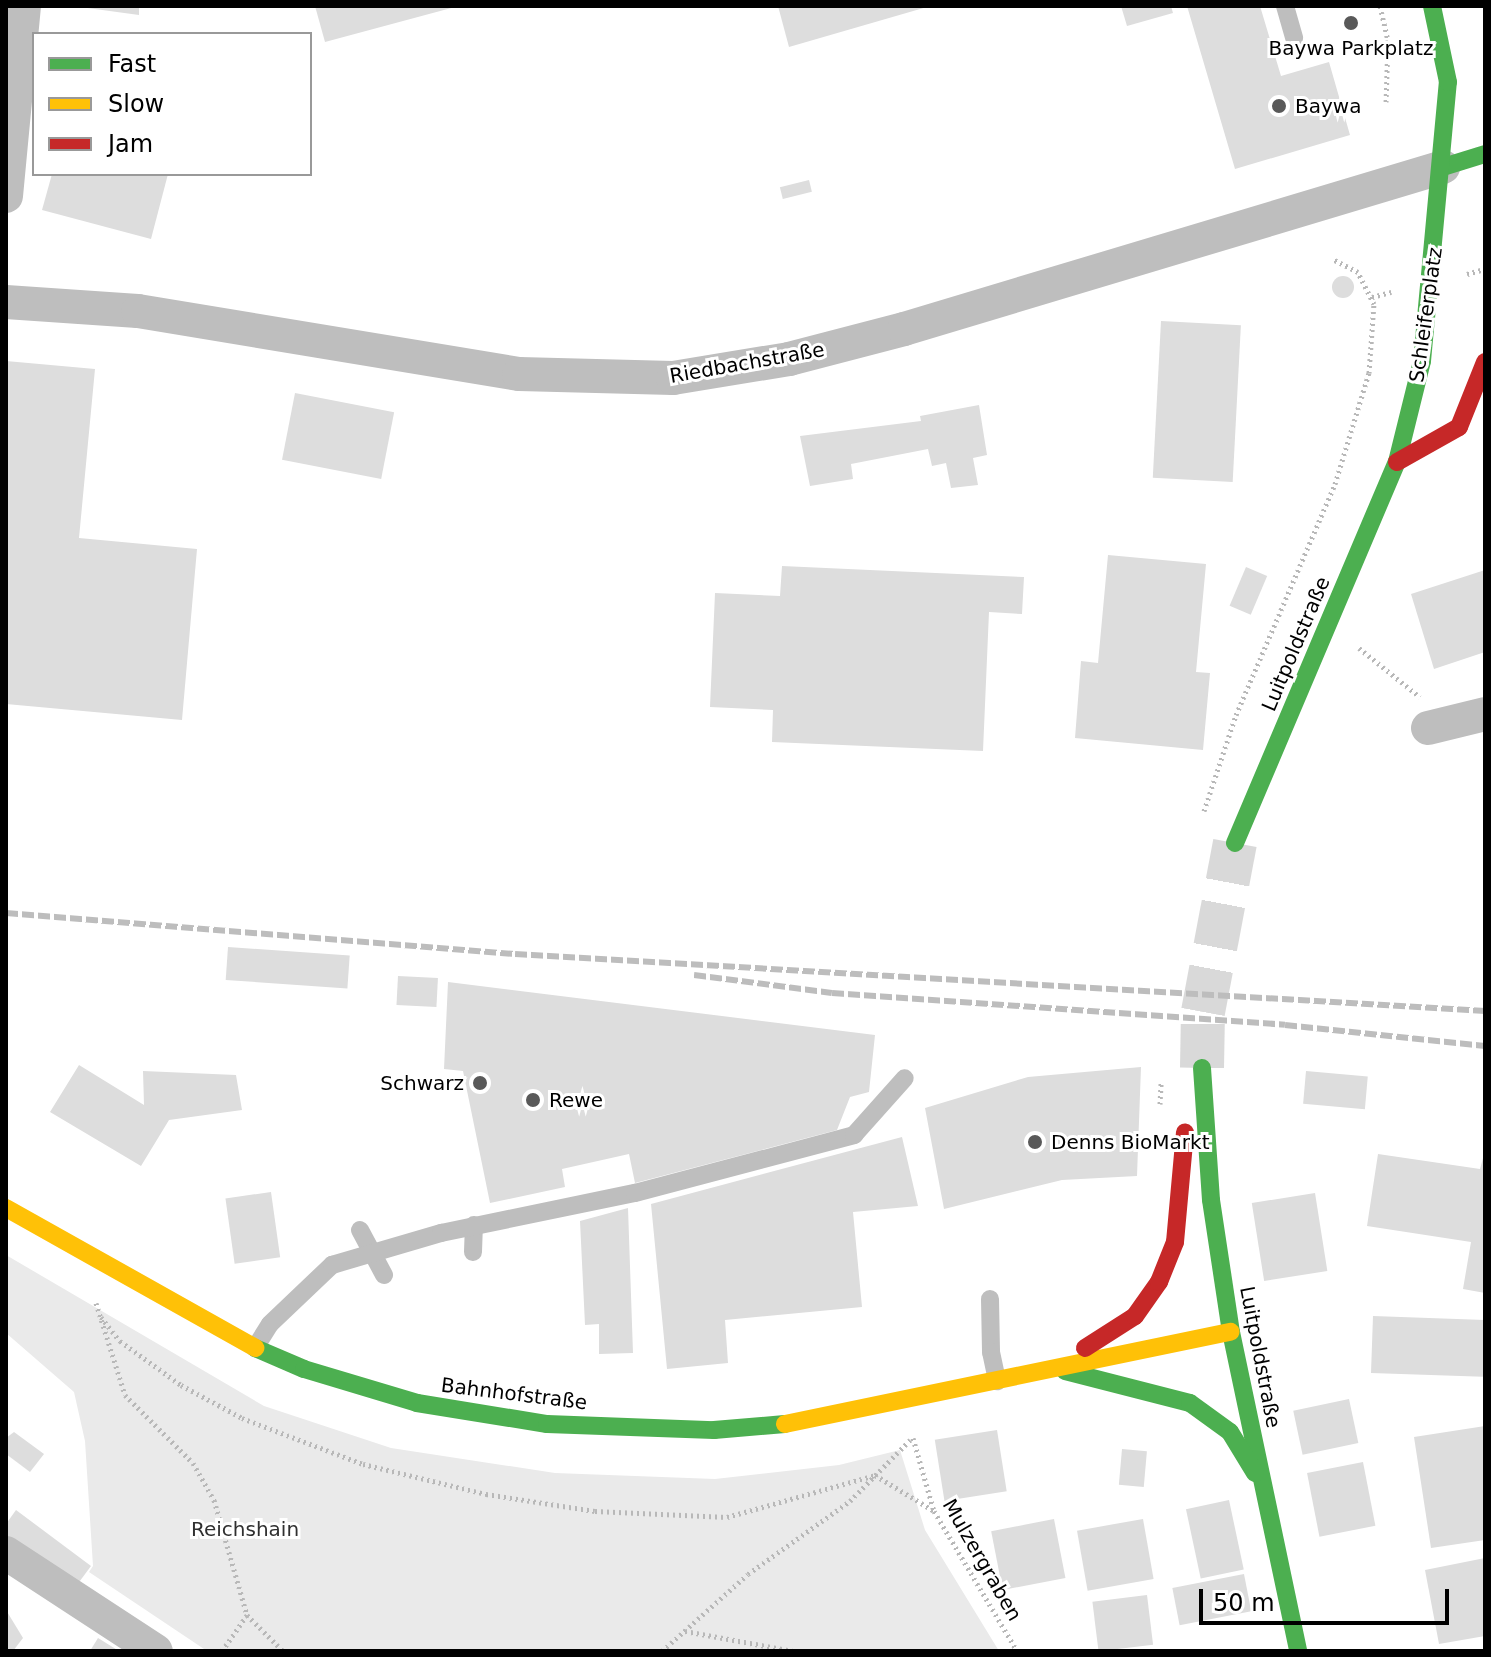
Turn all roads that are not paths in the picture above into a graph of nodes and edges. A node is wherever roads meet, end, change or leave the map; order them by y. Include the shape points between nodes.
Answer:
1 (24, 6) edge
2 (1285, 6) edge
3 (1432, 6) edge
4 (1294, 38) dead end
5 (1485, 154) edge
6 (1443, 167) junction
7 (6, 196) edge
8 (6, 302) edge
9 (1485, 362) edge
10 (1397, 462) junction
11 (1485, 714) edge
12 (1440, 725) road end
13 (1235, 843) tunnel mouth
14 (905, 1078) dead end
15 (6, 1208) edge
16 (474, 1225) junction
17 (360, 1230) dead end
18 (369, 1252) junction
19 (473, 1252) dead end
20 (384, 1275) dead end
21 (990, 1299) dead end
22 (1231, 1332) junction
23 (255, 1348) junction
24 (1056, 1367) junction
25 (997, 1381) junction
26 (1264, 1487) junction
27 (6, 1553) edge
28 (156, 1651) edge
29 (1298, 1651) edge

1 - 7 street
2 - 4 lane
3 - 6 street, Schleiferplatz via 1448,82
5 - 6 street
6 - 8 street, Riedbachstraße via 867,339 789,359 673,378 519,374 138,311
6 - 10 street, Schleiferplatz via 1424,347
9 - 10 street via 1459,427
10 - 13 street, Luitpoldstraße
11 - 12 street
14 - 16 lane via 854,1135 635,1193
15 - 23 street, Bahnhofstraße
16 - 18 lane via 439,1226
16 - 19 lane
17 - 18 lane
18 - 20 lane
18 - 23 lane via 332,1265 270,1324
21 - 25 lane
22 - 24 street, Bahnhofstraße
22 - 24 street, Luitpoldstraße via 1211,1200 1202,1068 1187,1105 1175,1242 1159,1282 1135,1316
22 - 26 street, Luitpoldstraße
23 - 25 street, Bahnhofstraße via 349,1387 417,1403 515,1420 610,1428 714,1430 817,1421
24 - 25 street, Bahnhofstraße
24 - 26 street via 1087,1381 1124,1383 1190,1403 1230,1432
26 - 29 street, Luitpoldstraße
27 - 28 street

